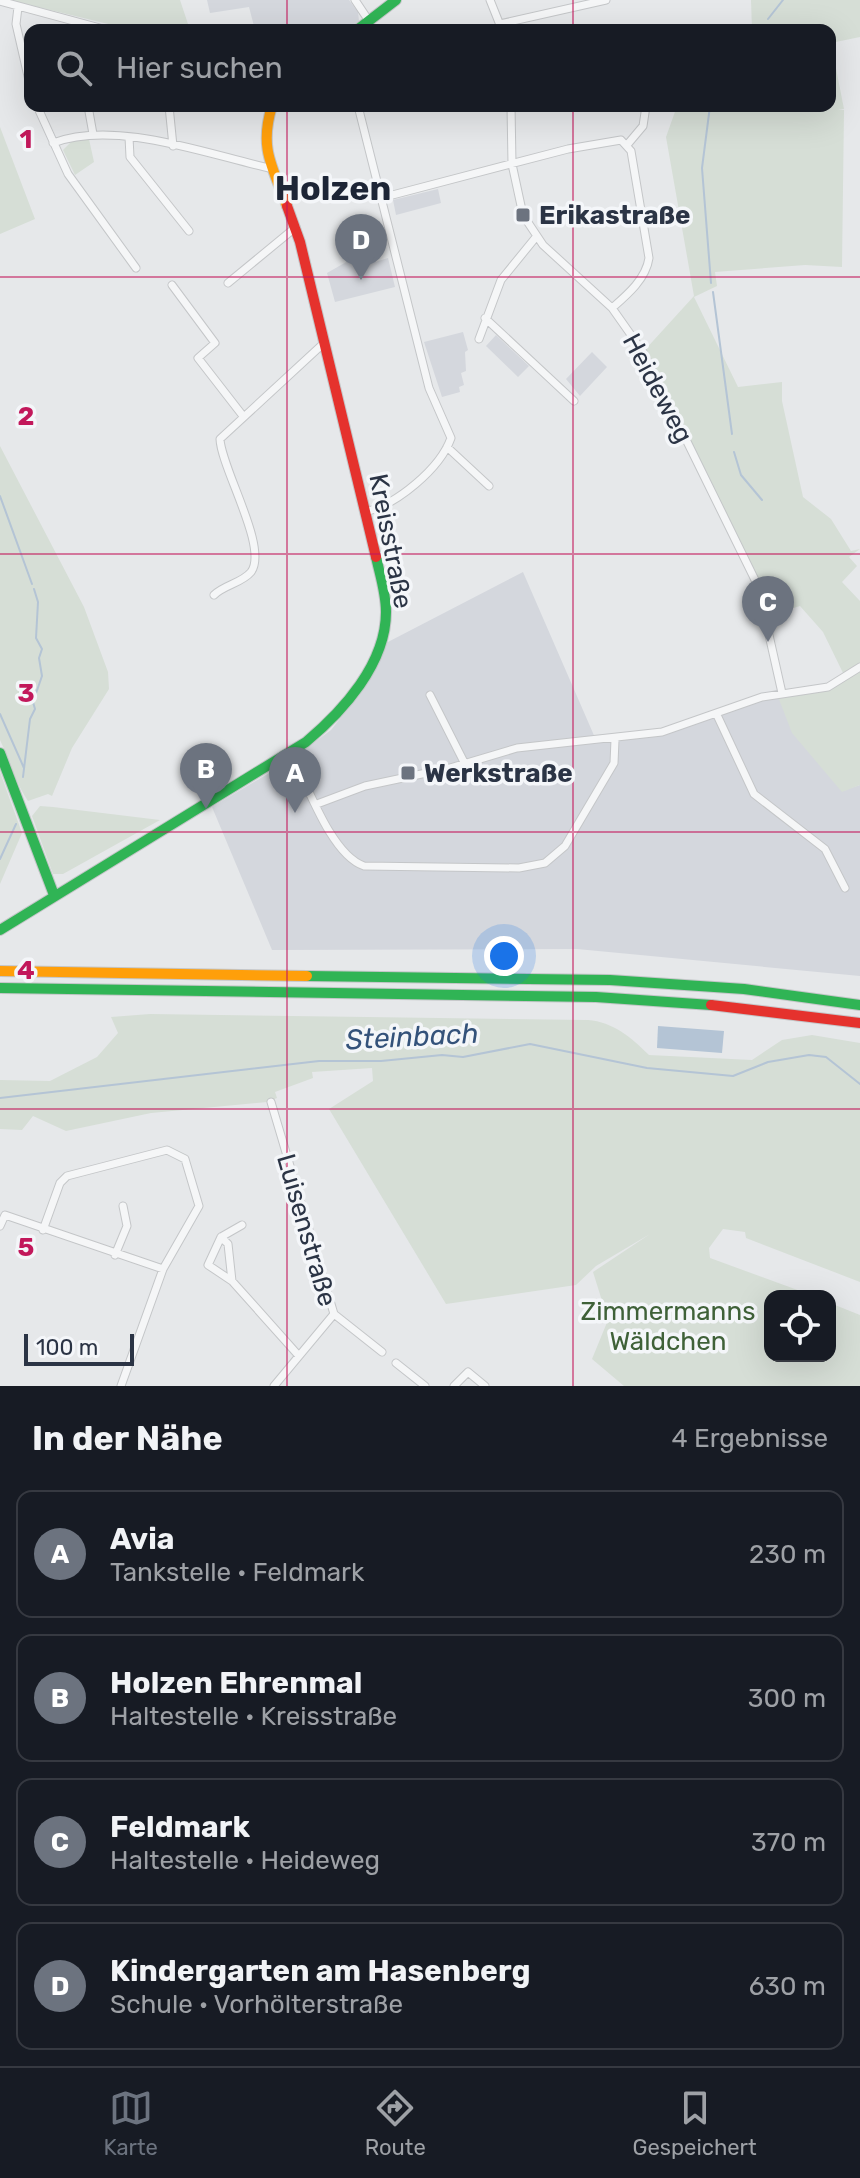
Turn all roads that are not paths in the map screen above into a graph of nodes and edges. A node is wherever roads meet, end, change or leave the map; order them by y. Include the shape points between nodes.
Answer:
1 (355, 0) edge
2 (396, 0) edge
3 (490, 0) edge
4 (606, 0) edge
5 (0, 1) edge
6 (570, 4) edge
7 (18, 7) junction
8 (68, 21) junction
9 (369, 21) junction
10 (68, 24) edge
11 (81, 24) edge
12 (365, 24) edge
13 (500, 24) edge
14 (510, 24) edge
15 (24, 59) edge
16 (40, 112) edge
17 (89, 112) edge
18 (170, 112) edge
19 (270, 112) edge
20 (360, 112) edge
21 (511, 112) edge
22 (645, 112) edge
23 (93, 134) junction
24 (129, 137) junction
25 (53, 143) junction
26 (627, 145) junction
27 (173, 146) junction
28 (512, 164) junction
29 (273, 169) junction
30 (381, 198) junction
31 (296, 227) junction
32 (189, 231) dead end
33 (536, 237) junction
34 (136, 268) dead end
35 (228, 283) dead end
36 (172, 285) dead end
37 (612, 308) junction
38 (485, 318) junction
39 (479, 339) dead end
40 (324, 343) junction
41 (574, 401) dead end
42 (243, 416) junction
43 (447, 447) junction
44 (489, 486) dead end
45 (365, 512) junction
46 (214, 595) dead end
47 (860, 667) edge
48 (782, 693) junction
49 (430, 695) dead end
50 (717, 715) junction
51 (615, 740) junction
52 (0, 753) edge
53 (291, 753) junction
54 (465, 764) junction
55 (317, 804) junction
56 (845, 888) dead end
57 (54, 895) junction
58 (0, 930) edge
59 (0, 971) edge
60 (0, 988) edge
61 (860, 1005) edge
62 (860, 1023) edge
63 (271, 1102) dead end
64 (123, 1206) dead end
65 (242, 1225) dead end
66 (0, 1226) edge
67 (43, 1230) junction
68 (221, 1237) junction
69 (115, 1255) junction
70 (163, 1269) junction
71 (232, 1281) junction
72 (334, 1314) junction
73 (382, 1352) dead end
74 (299, 1356) junction
75 (396, 1363) dead end
76 (121, 1386) edge
77 (274, 1386) edge
78 (425, 1386) edge
79 (454, 1386) edge
80 (485, 1386) edge

1 - 9 street
2 - 9 main road
3 - 13 street
4 - 6 street
5 - 7 street
6 - 14 street
7 - 8 street
7 - 15 street
8 - 10 street
8 - 11 street
9 - 12 main road
16 - 25 street
17 - 23 street
18 - 27 street
19 - 29 main road, Kreisstraße via 264,132
20 - 30 street
21 - 28 street, Heideweg
22 - 26 street via 643,126
23 - 24 street
23 - 25 street
24 - 27 street
24 - 32 street via 130,157
25 - 34 street via 68,174
26 - 28 street via 613,139
26 - 37 street via 649,258 640,280
27 - 29 street
28 - 30 street
28 - 33 street, Heideweg via 517,199
29 - 31 main road, Kreisstraße
30 - 43 street via 434,406 450,430
31 - 35 street
31 - 40 main road, Kreisstraße
33 - 37 street, Heideweg
33 - 38 street via 501,280
36 - 42 street via 215,343 198,358
37 - 48 street, Heideweg via 643,352 746,560 767,616
38 - 39 street
38 - 41 street
40 - 42 street
40 - 45 main road, Kreisstraße
42 - 46 street via 219,444 246,519 255,563 249,574
43 - 44 street
43 - 45 street via 404,494
45 - 53 main road, Kreisstraße via 386,603 383,632 349,697 318,733
47 - 48 street via 828,687
48 - 50 street
49 - 54 street
50 - 51 street
50 - 56 street via 754,794 825,849
51 - 54 street via 533,745
51 - 55 street via 614,763 565,846 555,857 529,867 364,866 346,858
52 - 57 main road
53 - 55 street
53 - 57 main road, Kreisstraße
54 - 55 street via 365,786
57 - 58 main road, Kreisstraße
59 - 61 main road via 610,980 744,989
60 - 62 main road via 596,997 742,1007
63 - 72 street, Luisenstraße
64 - 69 street via 127,1226
65 - 68 street
66 - 67 street via 5,1215
67 - 69 street
67 - 70 street via 67,1176 167,1150 185,1159 199,1206
68 - 71 street via 228,1244
68 - 71 street via 208,1265
69 - 70 street
70 - 76 street
71 - 74 street
72 - 73 street
72 - 74 street, Luisenstraße
74 - 77 street, Luisenstraße
75 - 78 street
79 - 80 street via 468,1372

